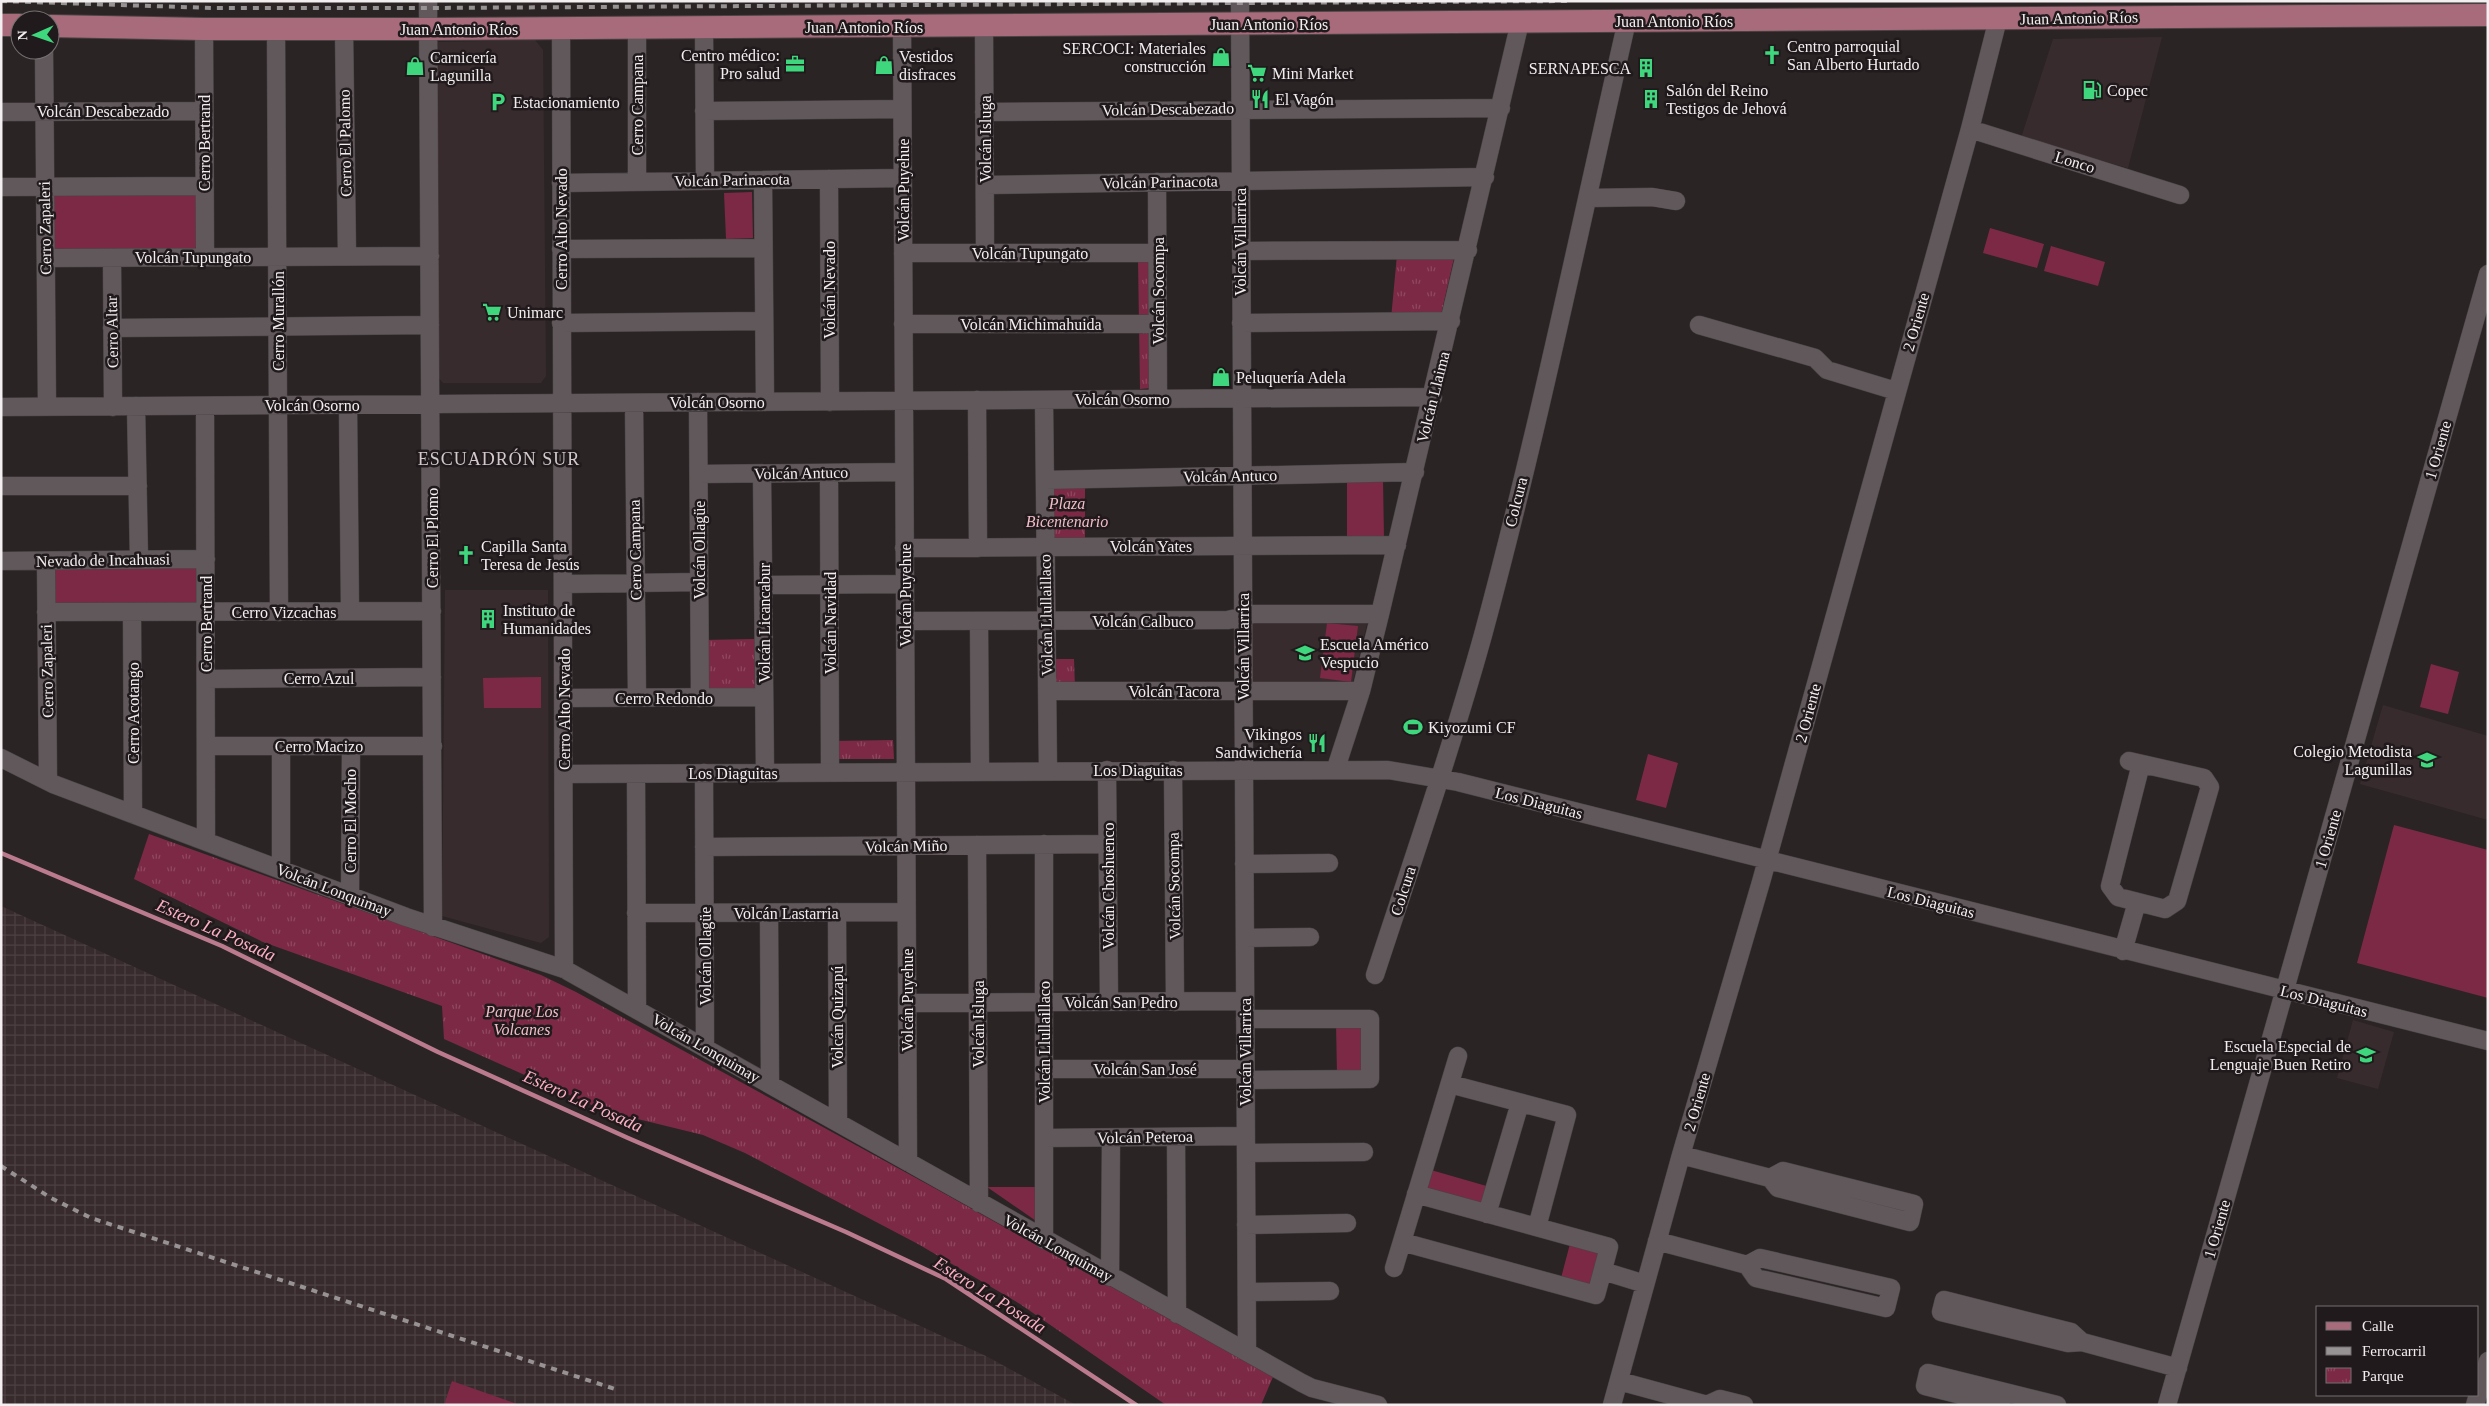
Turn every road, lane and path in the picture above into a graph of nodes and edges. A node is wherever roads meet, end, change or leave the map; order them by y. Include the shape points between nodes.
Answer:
1 (428, 1) edge
2 (1240, 1) edge
3 (2488, 16) edge
4 (1998, 19) junction
5 (1520, 22) junction
6 (1627, 22) junction
7 (1240, 24) junction
8 (60, 26) edge
9 (984, 26) junction
10 (902, 27) junction
11 (561, 28) junction
12 (637, 28) junction
13 (704, 28) junction
14 (204, 29) junction
15 (428, 29) junction
16 (276, 30) junction
17 (344, 30) junction
18 (44, 60) edge
19 (1240, 108) junction
20 (1501, 108) junction
21 (902, 109) junction
22 (204, 111) junction
23 (1, 112) edge
24 (44, 112) junction
25 (704, 112) junction
26 (984, 112) junction
27 (1970, 129) junction
28 (1485, 177) junction
29 (903, 178) junction
30 (829, 179) junction
31 (705, 180) junction
32 (763, 180) junction
33 (637, 181) junction
34 (1240, 181) junction
35 (561, 182) junction
36 (1157, 182) junction
37 (985, 185) junction
38 (204, 186) junction
39 (1, 187) edge
40 (45, 187) junction
41 (2180, 195) dead end
42 (1589, 198) junction
43 (1676, 201) dead end
44 (763, 248) junction
45 (561, 249) junction
46 (1468, 250) junction
47 (1241, 251) junction
48 (903, 253) junction
49 (985, 253) junction
50 (1158, 253) junction
51 (347, 256) junction
52 (430, 256) junction
53 (205, 257) junction
54 (277, 257) junction
55 (46, 258) junction
56 (112, 258) junction
57 (2488, 274) edge
58 (764, 321) junction
59 (1451, 321) junction
60 (561, 323) junction
61 (1241, 323) junction
62 (903, 324) junction
63 (1158, 324) junction
64 (1699, 325) dead end
65 (278, 326) junction
66 (430, 326) junction
67 (112, 328) junction
68 (1896, 391) junction
69 (1433, 397) junction
70 (1241, 398) junction
71 (1158, 399) junction
72 (977, 400) junction
73 (1044, 400) junction
74 (904, 401) junction
75 (698, 402) junction
76 (765, 402) junction
77 (830, 402) junction
78 (634, 403) junction
79 (431, 404) junction
80 (562, 404) junction
81 (278, 405) junction
82 (348, 405) junction
83 (136, 406) junction
84 (205, 406) junction
85 (1, 407) edge
86 (47, 407) junction
87 (113, 407) junction
88 (904, 472) junction
89 (1415, 472) junction
90 (829, 473) junction
91 (699, 474) junction
92 (762, 474) junction
93 (1242, 476) junction
94 (1045, 480) junction
95 (1, 486) edge
96 (138, 486) junction
97 (1397, 545) junction
98 (1242, 546) junction
99 (1046, 547) junction
100 (904, 548) junction
101 (978, 548) junction
102 (206, 559) junction
103 (139, 560) junction
104 (1, 561) edge
105 (46, 561) junction
106 (699, 582) junction
107 (636, 583) junction
108 (563, 584) junction
109 (905, 584) junction
110 (763, 585) junction
111 (830, 585) junction
112 (350, 611) junction
113 (432, 611) junction
114 (46, 612) junction
115 (132, 612) junction
116 (206, 612) junction
117 (279, 612) junction
118 (1380, 614) junction
119 (1243, 617) junction
120 (905, 621) junction
121 (979, 621) junction
122 (1046, 621) junction
123 (432, 677) junction
124 (206, 679) junction
125 (1243, 690) junction
126 (1047, 691) junction
127 (1361, 691) junction
128 (764, 697) junction
129 (564, 698) junction
130 (637, 698) junction
131 (700, 698) junction
132 (206, 746) junction
133 (281, 746) junction
134 (351, 746) junction
135 (433, 746) junction
136 (1, 758) edge
137 (1336, 768) junction
138 (1244, 769) junction
139 (1107, 770) junction
140 (1173, 770) junction
141 (980, 771) junction
142 (1048, 771) junction
143 (830, 772) junction
144 (906, 772) junction
145 (704, 773) junction
146 (765, 773) junction
147 (564, 774) junction
148 (636, 774) junction
149 (1439, 779) junction
150 (48, 781) junction
151 (132, 814) junction
152 (206, 841) junction
153 (1044, 844) junction
154 (1108, 844) junction
155 (977, 845) junction
156 (906, 846) junction
157 (704, 847) junction
158 (1767, 860) junction
159 (1329, 863) dead end
160 (1244, 864) junction
161 (280, 870) junction
162 (350, 896) junction
163 (2137, 902) junction
164 (837, 912) junction
165 (906, 912) junction
166 (636, 913) junction
167 (704, 913) junction
168 (769, 913) junction
169 (433, 927) junction
170 (1310, 937) dead end
171 (1245, 938) junction
172 (2123, 951) junction
173 (564, 969) junction
174 (1375, 976) dead end
175 (2285, 992) junction
176 (1245, 1001) junction
177 (1109, 1002) junction
178 (1175, 1002) junction
179 (907, 1003) junction
180 (978, 1003) junction
181 (1044, 1003) junction
182 (637, 1009) junction
183 (1245, 1020) junction
184 (2488, 1041) edge
185 (705, 1048) junction
186 (1458, 1056) dead end
187 (1044, 1069) junction
188 (1246, 1074) junction
189 (770, 1084) junction
190 (1450, 1084) junction
191 (1520, 1103) junction
192 (838, 1122) junction
193 (1176, 1137) junction
194 (1044, 1138) junction
195 (1111, 1138) junction
196 (1246, 1144) junction
197 (1364, 1152) dead end
198 (1681, 1155) junction
199 (908, 1162) junction
200 (1770, 1178) junction
201 (1416, 1194) junction
202 (980, 1203) junction
203 (1487, 1214) junction
204 (1347, 1224) dead end
205 (1246, 1225) junction
206 (1537, 1227) junction
207 (1044, 1240) junction
208 (1657, 1240) junction
209 (1402, 1242) junction
210 (1747, 1264) junction
211 (1394, 1268) dead end
212 (1603, 1271) junction
213 (1110, 1277) junction
214 (1646, 1284) junction
215 (1330, 1291) dead end
216 (1247, 1292) junction
217 (1176, 1314) junction
218 (2082, 1342) junction
219 (1247, 1352) junction
220 (2488, 1361) edge
221 (2178, 1368) junction
222 (1619, 1381) junction
223 (2479, 1391) edge
224 (1378, 1405) edge
225 (1612, 1405) edge
226 (1707, 1405) edge
227 (1744, 1405) edge
228 (2001, 1405) edge
229 (2057, 1405) edge
230 (2167, 1405) edge

1 - 15 street, Cerro El Plomo
2 - 7 street, Volcán Villarrica
3 - 4 main road, Juan Antonio Ríos
4 - 6 main road, Juan Antonio Ríos
4 - 27 street, 2 Oriente
5 - 6 main road, Juan Antonio Ríos
5 - 7 main road, Juan Antonio Ríos
5 - 20 street, Volcán Llaima
6 - 42 street, Colcura
7 - 9 main road, Juan Antonio Ríos
7 - 19 street, Volcán Villarrica
8 - 14 main road, Juan Antonio Ríos
9 - 10 main road, Juan Antonio Ríos
9 - 26 street, Volcán Isluga
10 - 13 main road, Juan Antonio Ríos
10 - 21 street, Volcán Puyehue
11 - 12 main road, Juan Antonio Ríos
11 - 15 main road, Juan Antonio Ríos
11 - 35 street, Cerro Alto Nevado
12 - 13 main road, Juan Antonio Ríos
12 - 33 street, Cerro Campana
13 - 25 street
14 - 16 main road, Juan Antonio Ríos
14 - 22 street, Cerro Bertrand
15 - 17 main road, Juan Antonio Ríos
15 - 52 street, Cerro El Plomo
16 - 17 main road, Juan Antonio Ríos
16 - 54 street, Cerro Murallón
17 - 51 street, Cerro El Palomo
18 - 24 street, Cerro Zapaleri
19 - 20 street, Volcán Descabezado
19 - 26 street, Volcán Descabezado
19 - 34 street, Volcán Villarrica
20 - 28 street, Volcán Llaima
21 - 25 street
21 - 29 street, Volcán Puyehue
22 - 24 street, Volcán Descabezado
22 - 38 street, Cerro Bertrand
23 - 24 street, Volcán Descabezado
24 - 40 street, Cerro Zapaleri
25 - 31 street
26 - 37 street, Volcán Isluga
27 - 41 street, Lonco
27 - 68 street, 2 Oriente
28 - 34 street, Volcán Parinacota
28 - 46 street, Volcán Llaima
29 - 30 street, Volcán Parinacota
29 - 48 street, Volcán Puyehue
30 - 32 street, Volcán Parinacota
30 - 77 street, Volcán Nevado
31 - 32 street, Volcán Parinacota
31 - 33 street, Volcán Parinacota
32 - 44 street
33 - 35 street, Volcán Parinacota
34 - 36 street, Volcán Parinacota
34 - 47 street, Volcán Villarrica
35 - 45 street, Cerro Alto Nevado
36 - 37 street, Volcán Parinacota
36 - 50 street, Volcán Socompa
37 - 49 street, Volcán Isluga
38 - 40 street
38 - 53 street, Cerro Bertrand
39 - 40 street
40 - 55 street, Cerro Zapaleri
42 - 43 street via 1652,197
42 - 149 street, Colcura via 1492,597
44 - 45 street
44 - 58 street
45 - 60 street, Cerro Alto Nevado
46 - 47 street
46 - 59 street, Volcán Llaima
47 - 61 street, Volcán Villarrica
48 - 49 street, Volcán Tupungato
48 - 62 street, Volcán Puyehue
49 - 50 street, Volcán Tupungato
50 - 63 street, Volcán Socompa
51 - 52 street, Volcán Tupungato
51 - 54 street, Volcán Tupungato
52 - 66 street, Cerro El Plomo
53 - 54 street, Volcán Tupungato
53 - 56 street, Volcán Tupungato
54 - 65 street, Cerro Murallón
55 - 56 street, Volcán Tupungato
55 - 86 street, Cerro Zapaleri
56 - 67 street, Cerro Altar
57 - 175 street, 1 Oriente
58 - 60 street
58 - 76 street
59 - 61 street
59 - 69 street, Volcán Llaima
60 - 80 street, Cerro Alto Nevado
61 - 70 street, Volcán Villarrica
62 - 63 street, Volcán Michimahuida
62 - 74 street, Volcán Puyehue
63 - 71 street, Volcán Socompa
64 - 68 street via 1815,358 1827,370
65 - 66 street
65 - 67 street
65 - 81 street, Cerro Murallón
66 - 79 street, Cerro El Plomo
67 - 87 street, Cerro Altar
68 - 158 street, 2 Oriente
69 - 70 street, Volcán Osorno
69 - 89 street, Volcán Llaima
70 - 71 street, Volcán Osorno
70 - 93 street, Volcán Villarrica
71 - 73 street, Volcán Osorno
72 - 73 street, Volcán Osorno
72 - 74 street, Volcán Osorno
72 - 101 street
73 - 94 street, Volcán Llullaillaco
74 - 77 street, Volcán Osorno
74 - 88 street, Volcán Puyehue
75 - 76 street, Volcán Osorno
75 - 78 street, Volcán Osorno
75 - 91 street, Volcán Ollagüe
76 - 77 street, Volcán Osorno
78 - 80 street, Volcán Osorno
78 - 107 street, Cerro Campana
79 - 80 street, Volcán Osorno
79 - 82 street, Volcán Osorno
79 - 113 street, Cerro El Plomo
80 - 108 street, Cerro Alto Nevado
81 - 82 street, Volcán Osorno
81 - 84 street, Volcán Osorno
81 - 117 street, Cerro Murallón
82 - 112 street
83 - 84 street, Volcán Osorno
83 - 87 street, Volcán Osorno
83 - 96 street
84 - 102 street, Cerro Bertrand
85 - 86 street, Volcán Osorno
86 - 87 street, Volcán Osorno
88 - 90 street, Volcán Antuco
88 - 100 street, Volcán Puyehue
89 - 93 street, Volcán Antuco
89 - 97 street, Volcán Llaima
90 - 92 street, Volcán Antuco
90 - 111 street, Volcán Navidad
91 - 92 street, Volcán Antuco
91 - 106 street, Volcán Ollagüe
92 - 110 street, Volcán Licancabur
93 - 94 street, Volcán Antuco
93 - 98 street, Volcán Villarrica
94 - 99 street, Volcán Llullaillaco
95 - 96 street
96 - 103 street
97 - 98 street, Volcán Yates
97 - 118 street, Volcán Llaima
98 - 99 street, Volcán Yates
98 - 119 street, Volcán Villarrica
99 - 101 street, Volcán Yates
99 - 122 street, Volcán Llullaillaco
100 - 101 street, Volcán Yates
100 - 109 street, Volcán Puyehue
102 - 103 street, Nevado de Incahuasi
102 - 116 street, Cerro Bertrand
103 - 105 street, Nevado de Incahuasi
104 - 105 street, Nevado de Incahuasi
105 - 114 street, Cerro Zapaleri
106 - 107 street
106 - 131 street, Volcán Ollagüe
107 - 108 street
107 - 130 street, Cerro Campana
108 - 129 street, Cerro Alto Nevado
109 - 111 street
109 - 120 street, Volcán Puyehue
110 - 111 street
110 - 128 street, Volcán Licancabur
111 - 143 street, Volcán Navidad
112 - 113 street, Cerro Vizcachas
112 - 117 street, Cerro Vizcachas
113 - 123 street, Cerro El Plomo
114 - 115 street, Cerro Vizcachas
114 - 150 street, Cerro Zapaleri
115 - 116 street, Cerro Vizcachas
115 - 151 street, Cerro Acotango
116 - 117 street, Cerro Vizcachas
116 - 124 street, Cerro Bertrand
118 - 119 street, Volcán Calbuco via 1253,614
118 - 127 street, Volcán Llaima
119 - 122 street, Volcán Calbuco via 1228,620
119 - 125 street, Volcán Villarrica
120 - 121 street, Volcán Calbuco
120 - 144 street, Volcán Puyehue
121 - 122 street, Volcán Calbuco
121 - 141 street
122 - 126 street, Volcán Llullaillaco
123 - 124 street, Cerro Azul
123 - 135 street, Cerro El Plomo
124 - 132 street, Cerro Bertrand
125 - 126 street, Volcán Tacora
125 - 127 street, Volcán Tacora
125 - 138 street, Volcán Villarrica
126 - 142 street, Volcán Llullaillaco
127 - 137 street, Volcán Llaima
128 - 131 street, Cerro Redondo
128 - 146 street, Volcán Licancabur
129 - 130 street, Cerro Redondo
129 - 147 street, Cerro Alto Nevado
130 - 131 street, Cerro Redondo
132 - 133 street, Cerro Macizo
132 - 152 street, Cerro Bertrand
133 - 134 street, Cerro Macizo
133 - 161 street
134 - 135 street, Cerro Macizo
134 - 162 street, Cerro El Mocho
135 - 169 street, Cerro El Plomo
136 - 150 street, Volcán Lonquimay
137 - 138 street, Los Diaguitas
137 - 149 street, Los Diaguitas via 1388,770
138 - 140 street, Los Diaguitas
138 - 160 street, Volcán Villarrica
139 - 140 street, Los Diaguitas
139 - 142 street, Los Diaguitas
139 - 154 street, Volcán Choshuenco
140 - 178 street, Volcán Socompa
141 - 142 street, Los Diaguitas
141 - 144 street, Los Diaguitas
143 - 144 street, Los Diaguitas
143 - 146 street, Los Diaguitas
144 - 156 street, Volcán Puyehue
145 - 146 street, Los Diaguitas
145 - 148 street, Los Diaguitas
145 - 157 street, Volcán Ollagüe
147 - 148 street, Los Diaguitas
147 - 173 street, Cerro Alto Nevado
148 - 166 street
149 - 158 street, Los Diaguitas
149 - 174 street, Colcura
150 - 151 street, Volcán Lonquimay
151 - 152 street, Volcán Lonquimay
152 - 161 street, Volcán Lonquimay
153 - 154 street, Volcán Miño
153 - 155 street, Volcán Miño
153 - 181 street, Volcán Llullaillaco
154 - 177 street, Volcán Choshuenco
155 - 156 street, Volcán Miño
155 - 180 street, Volcán Isluga
156 - 157 street, Volcán Miño
156 - 165 street, Volcán Puyehue
157 - 167 street, Volcán Ollagüe
158 - 172 street, Los Diaguitas
158 - 198 street, 2 Oriente
159 - 160 street
160 - 171 street, Volcán Villarrica
161 - 162 street, Volcán Lonquimay
162 - 169 street, Volcán Lonquimay
163 - 163 street via 2165,909 2177,902 2210,790 2204,778 2135,762 2110,886 2118,897
163 - 172 street
164 - 165 street, Volcán Lastarria
164 - 168 street, Volcán Lastarria
164 - 192 street, Volcán Quizapú
165 - 179 street, Volcán Puyehue
166 - 167 street, Volcán Lastarria
166 - 182 street
167 - 168 street, Volcán Lastarria
167 - 185 street, Volcán Ollagüe
168 - 189 street
169 - 173 street, Volcán Lonquimay
170 - 171 street
171 - 176 street, Volcán Villarrica
172 - 175 street, Los Diaguitas
173 - 182 street, Volcán Lonquimay
175 - 184 street, Los Diaguitas
175 - 221 street, 1 Oriente
176 - 178 street, Volcán San Pedro
176 - 183 street, Volcán Villarrica
177 - 178 street, Volcán San Pedro
177 - 181 street, Volcán San Pedro
179 - 180 street, Volcán San Pedro
179 - 199 street, Volcán Puyehue
180 - 181 street, Volcán San Pedro
180 - 202 street, Volcán Isluga
181 - 187 street, Volcán Llullaillaco
182 - 185 street, Volcán Lonquimay
183 - 188 street, Volcán Villarrica
183 - 188 street, Volcán San José via 1370,1019 1370,1079
185 - 189 street, Volcán Lonquimay
186 - 190 street
187 - 188 street, Volcán San José
187 - 194 street, Volcán Llullaillaco
188 - 196 street, Volcán Villarrica
189 - 192 street, Volcán Lonquimay
190 - 191 street
190 - 201 street
191 - 203 street
191 - 206 street via 1567,1115
192 - 199 street, Volcán Lonquimay
193 - 195 street, Volcán Peteroa
193 - 196 street, Volcán Peteroa
193 - 217 street
194 - 195 street, Volcán Peteroa
194 - 207 street, Volcán Llullaillaco
195 - 213 street
196 - 197 street, Volcán Peteroa
196 - 205 street, Volcán Villarrica
198 - 200 street
198 - 208 street, 2 Oriente
199 - 202 street, Volcán Lonquimay
200 - 200 street via 1778,1188 1910,1222 1914,1204 1783,1171
201 - 203 street
201 - 209 street
202 - 207 street, Volcán Lonquimay
203 - 206 street
204 - 205 street
205 - 216 street, Volcán Villarrica
206 - 212 street via 1609,1247
207 - 213 street, Volcán Lonquimay
208 - 210 street
208 - 214 street, 2 Oriente
209 - 211 street
209 - 212 street via 1596,1295
210 - 210 street via 1756,1278 1886,1308 1891,1288 1760,1258
212 - 214 street
213 - 217 street, Volcán Lonquimay
214 - 222 street, 2 Oriente
215 - 216 street
216 - 219 street, Volcán Villarrica
217 - 219 street, Volcán Lonquimay
218 - 218 street via 2071,1332 1944,1300 1942,1312 2068,1343
218 - 221 street
219 - 224 street, Volcán Lonquimay via 1312,1388
220 - 223 street
221 - 230 street, 1 Oriente
222 - 225 street, 2 Oriente
222 - 226 street
226 - 227 street via 1720,1399
228 - 229 street via 1925,1386 1928,1373

